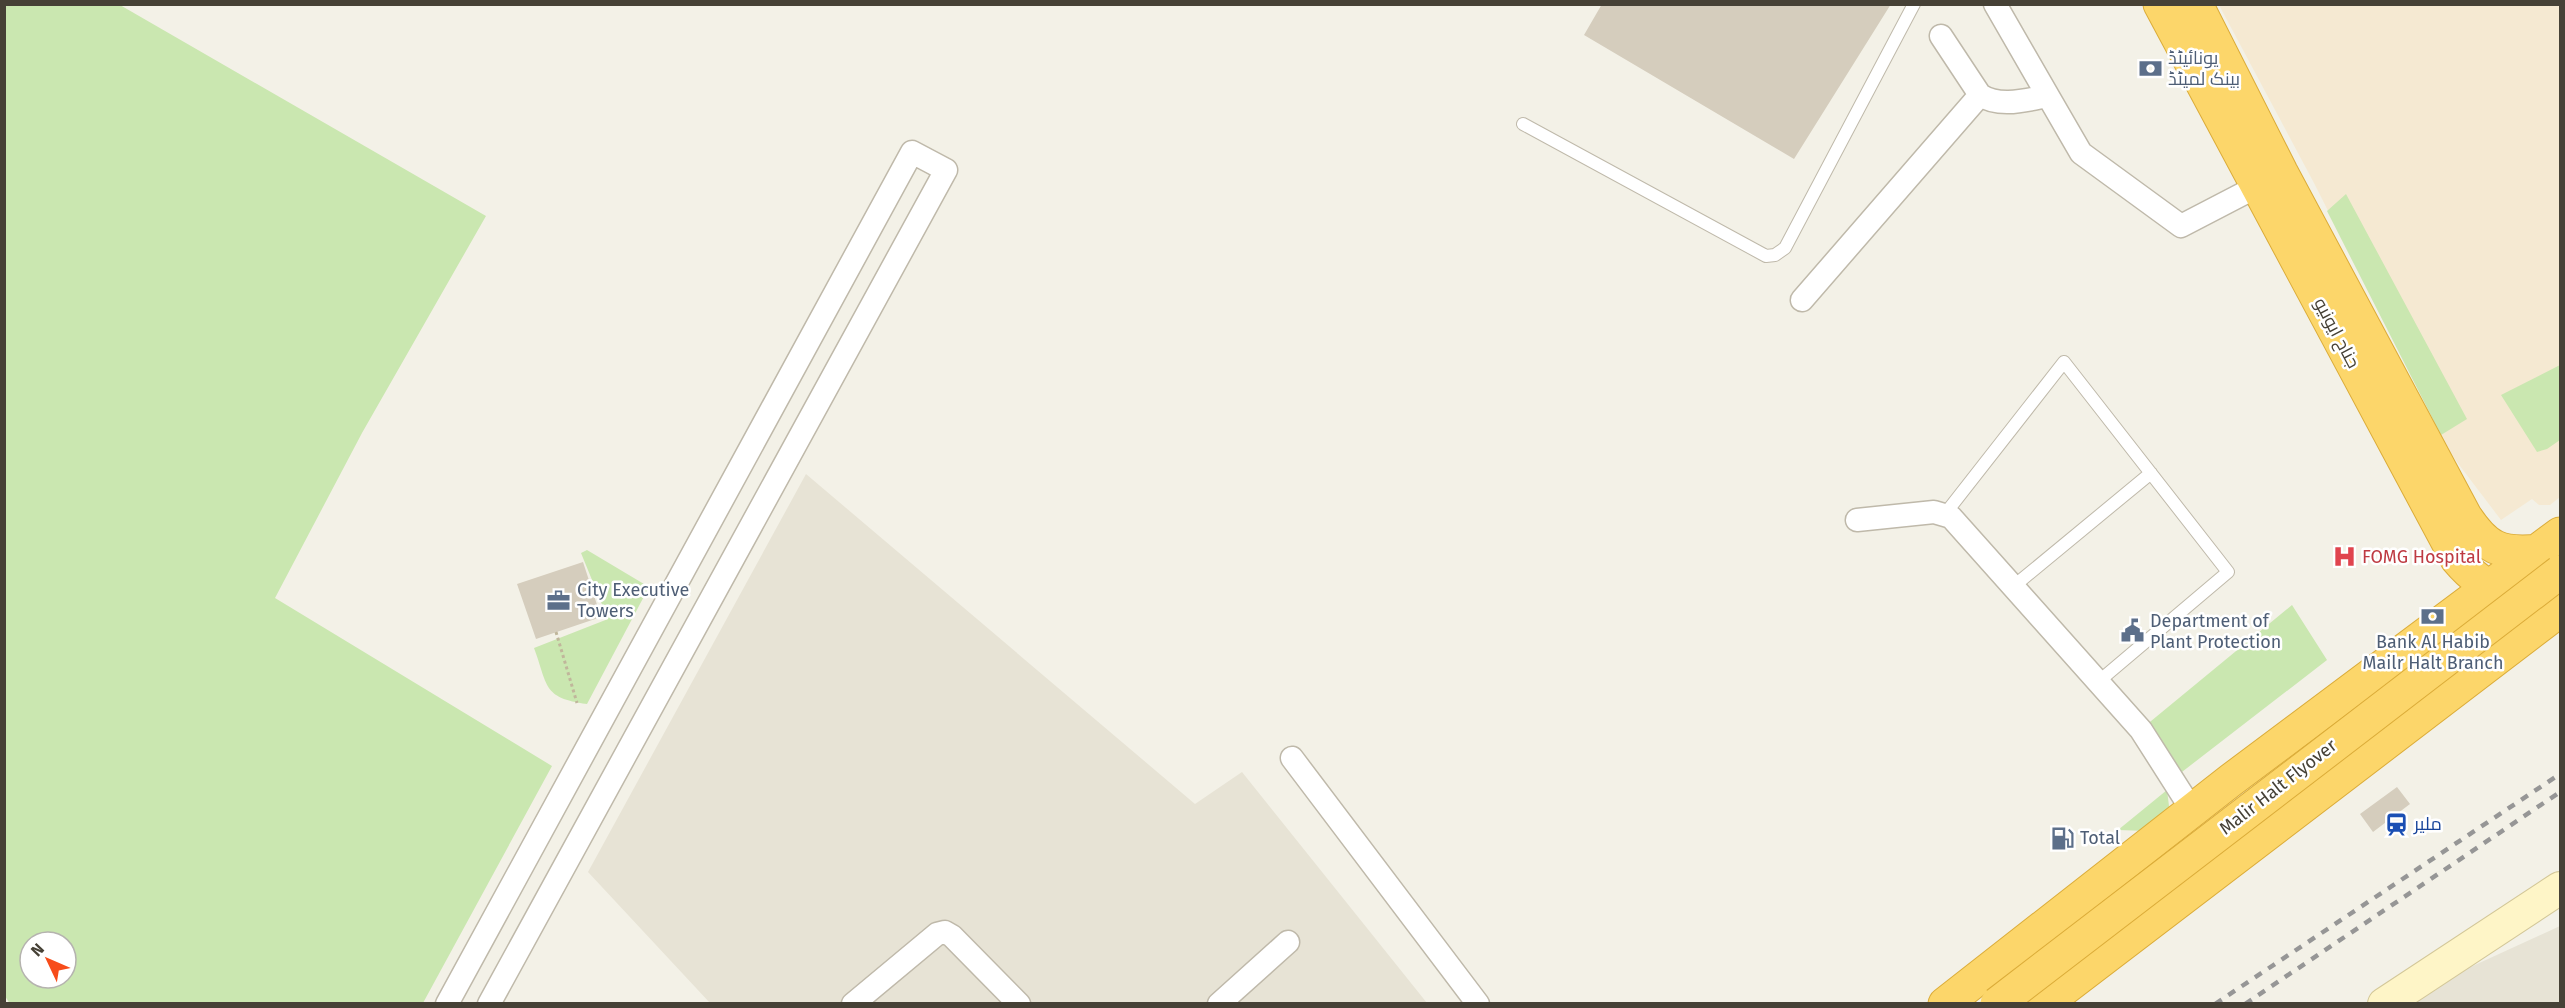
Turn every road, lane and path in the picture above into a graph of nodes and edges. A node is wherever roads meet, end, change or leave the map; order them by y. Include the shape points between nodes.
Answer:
1 (1914, 4) edge
2 (1995, 4) edge
3 (2160, 4) edge
4 (2196, 4) edge
5 (1941, 36) dead end
6 (1980, 94) junction
7 (2048, 96) junction
8 (1524, 124) dead end
9 (2261, 172) junction
10 (1802, 300) dead end
11 (773, 407) junction
12 (805, 424) junction
13 (2151, 473) junction
14 (1945, 514) junction
15 (1857, 520) dead end
16 (2553, 552) edge
17 (2014, 586) junction
18 (2488, 588) junction
19 (2560, 598) edge
20 (2560, 610) edge
21 (556, 632) dead end
22 (2389, 665) junction
23 (2098, 682) junction
24 (577, 702) dead end
25 (2422, 717) junction
26 (1292, 758) dead end
27 (2192, 810) junction
28 (2560, 888) edge
29 (1288, 942) dead end
30 (474, 954) junction
31 (506, 972) junction
32 (447, 1004) edge
33 (489, 1004) edge
34 (854, 1004) edge
35 (1019, 1004) edge
36 (1219, 1004) edge
37 (1478, 1004) edge
38 (1945, 1004) edge
39 (1997, 1004) edge
40 (2044, 1004) edge
41 (2384, 1004) edge

1 - 8 lane via 1785,248 1775,255 1766,256
2 - 7 street
3 - 9 highway, جناح ایونیو
4 - 9 highway, جناح ایونیو
5 - 6 street
6 - 7 street via 1992,100 2013,102
6 - 10 street
7 - 9 street via 2081,153 2181,226
9 - 16 highway, جناح ایونیو via 2474,530 2501,551
9 - 18 highway, جناح ایونیو via 2445,538 2469,573
11 - 12 street
11 - 12 street via 912,152 946,170
11 - 30 street
12 - 31 street
13 - 14 lane via 2064,362
13 - 17 lane
13 - 23 lane via 2228,572
14 - 15 street
14 - 17 street via 1958,523
16 - 18 highway
16 - 39 highway, Malir Halt Flyover, bridge
17 - 23 street
18 - 19 highway, جناح ایونیو via 2514,596
18 - 22 highway
20 - 25 highway, Malir Halt Flyover
21 - 24 path
22 - 25 highway via 2416,688
22 - 27 highway
23 - 27 street via 2141,730
25 - 40 highway, Malir Halt Flyover
26 - 37 street
27 - 38 highway
28 - 41 street
29 - 36 street
30 - 31 street
30 - 32 street
31 - 33 street
34 - 35 street via 937,934 945,932

